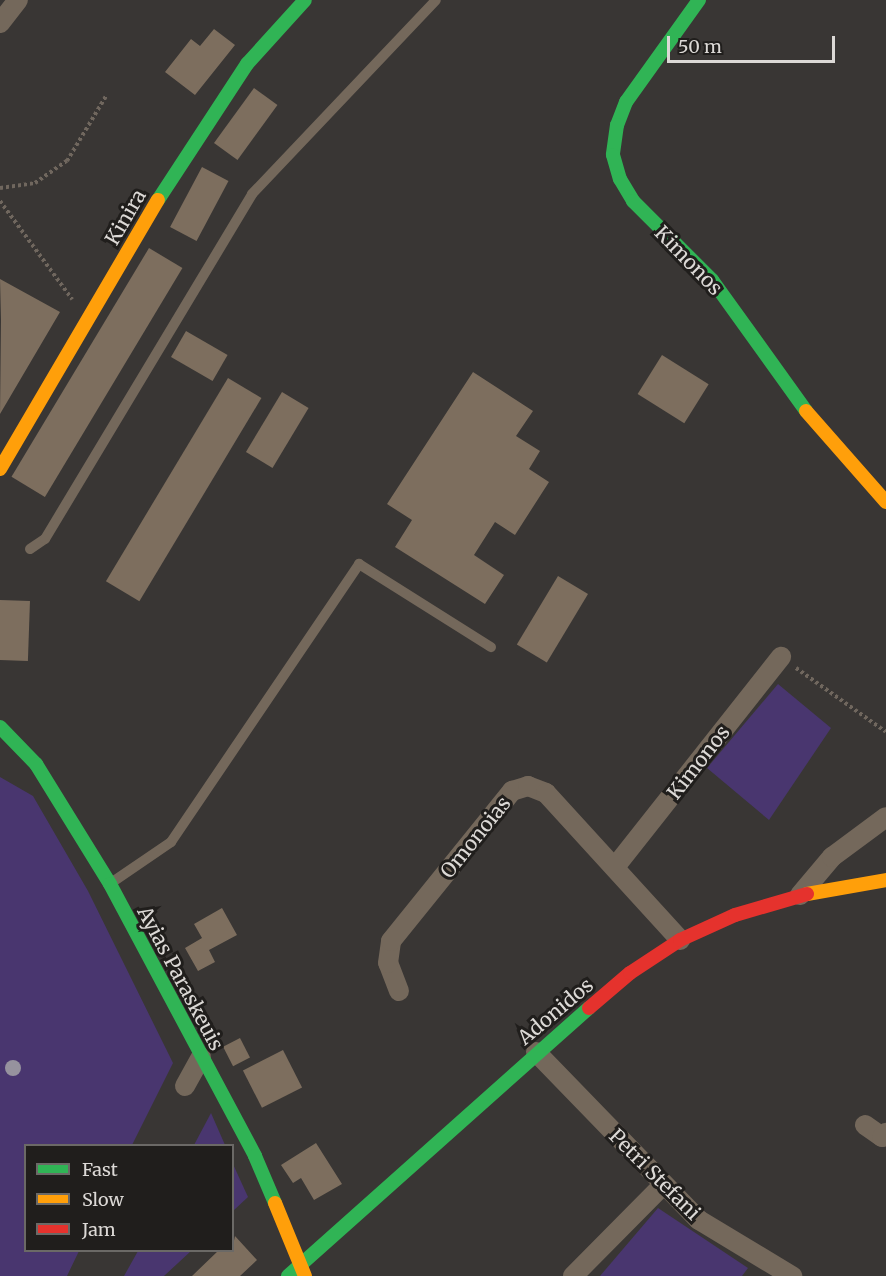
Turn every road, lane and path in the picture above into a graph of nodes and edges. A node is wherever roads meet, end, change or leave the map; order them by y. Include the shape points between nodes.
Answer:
1 (18, 0) edge
2 (305, 0) edge
3 (436, 0) edge
4 (699, 0) edge
5 (0, 23) edge
6 (106, 96) dead end
7 (0, 188) edge
8 (0, 201) edge
9 (92, 313) junction
10 (0, 469) edge
11 (886, 502) edge
12 (30, 549) dead end
13 (491, 647) dead end
14 (781, 657) joint
15 (0, 727) edge
16 (886, 732) edge
17 (886, 817) edge
18 (615, 867) junction
19 (886, 880) edge
20 (110, 884) junction
21 (800, 895) junction
22 (680, 940) junction
23 (399, 991) dead end
24 (536, 1052) junction
25 (201, 1057) junction
26 (185, 1086) dead end
27 (865, 1125) dead end
28 (886, 1133) edge
29 (662, 1185) junction
30 (303, 1270) edge
31 (288, 1276) edge
32 (573, 1276) edge
33 (792, 1276) edge

1 - 5 street
2 - 9 street, Kinira via 247,64 162,193
3 - 12 lane via 252,194 45,539
4 - 11 street, Kimonos via 626,102 617,125 613,155 620,178 648,218 712,280 816,425
6 - 7 path via 67,161 35,183
8 - 9 path via 71,298
9 - 10 street, Kinira
13 - 20 lane via 359,564 171,842
14 - 16 path
14 - 18 street, Kimonos
15 - 20 street, Ayias Paraskeuis via 36,764
17 - 21 street via 832,857
18 - 22 street, Omonoias
18 - 23 street, Omonoias via 546,794 528,786 512,790 391,941 388,963
19 - 21 street, Adonidos
20 - 25 street, Ayias Paraskeuis
21 - 22 street, Adonidos via 735,915
22 - 24 street, Adonidos via 630,973
24 - 29 street, Petri Stefani
24 - 30 street, Adonidos
25 - 26 street
25 - 30 street, Ayias Paraskeuis via 255,1156
27 - 28 street via 882,1137
29 - 32 street
29 - 33 street, Petri Stefani via 699,1220
30 - 31 street, Adonidos

